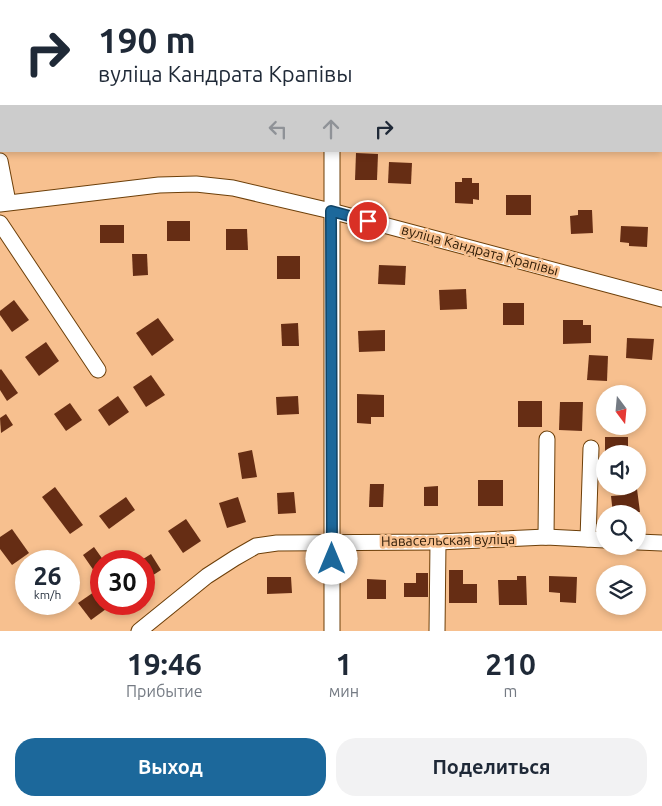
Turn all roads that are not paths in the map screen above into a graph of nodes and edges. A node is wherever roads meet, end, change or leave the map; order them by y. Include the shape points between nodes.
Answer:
1 (332, 152) edge
2 (0, 161) edge
3 (4, 203) edge
4 (331, 211) junction
5 (0, 223) edge
6 (662, 299) edge
7 (98, 370) dead end
8 (547, 439) dead end
9 (591, 448) dead end
10 (546, 537) junction
11 (588, 539) junction
12 (596, 539) edge
13 (332, 542) junction
14 (438, 542) junction
15 (646, 542) edge
16 (662, 543) edge
17 (139, 631) edge
18 (332, 631) edge
19 (437, 631) edge

1 - 4 street
2 - 3 street
3 - 4 street, вуліца Кандрата Крапівы via 159,185 196,184 233,188
4 - 6 street, вуліца Кандрата Крапівы
4 - 13 street
5 - 7 street
8 - 10 street
9 - 11 street
10 - 11 street, Навасельская вуліца
10 - 14 street, Навасельская вуліца
11 - 12 street, Навасельская вуліца
13 - 14 street, Навасельская вуліца
13 - 17 street, Навасельская вуліца via 256,546 207,576
13 - 18 street
14 - 19 street
15 - 16 street

